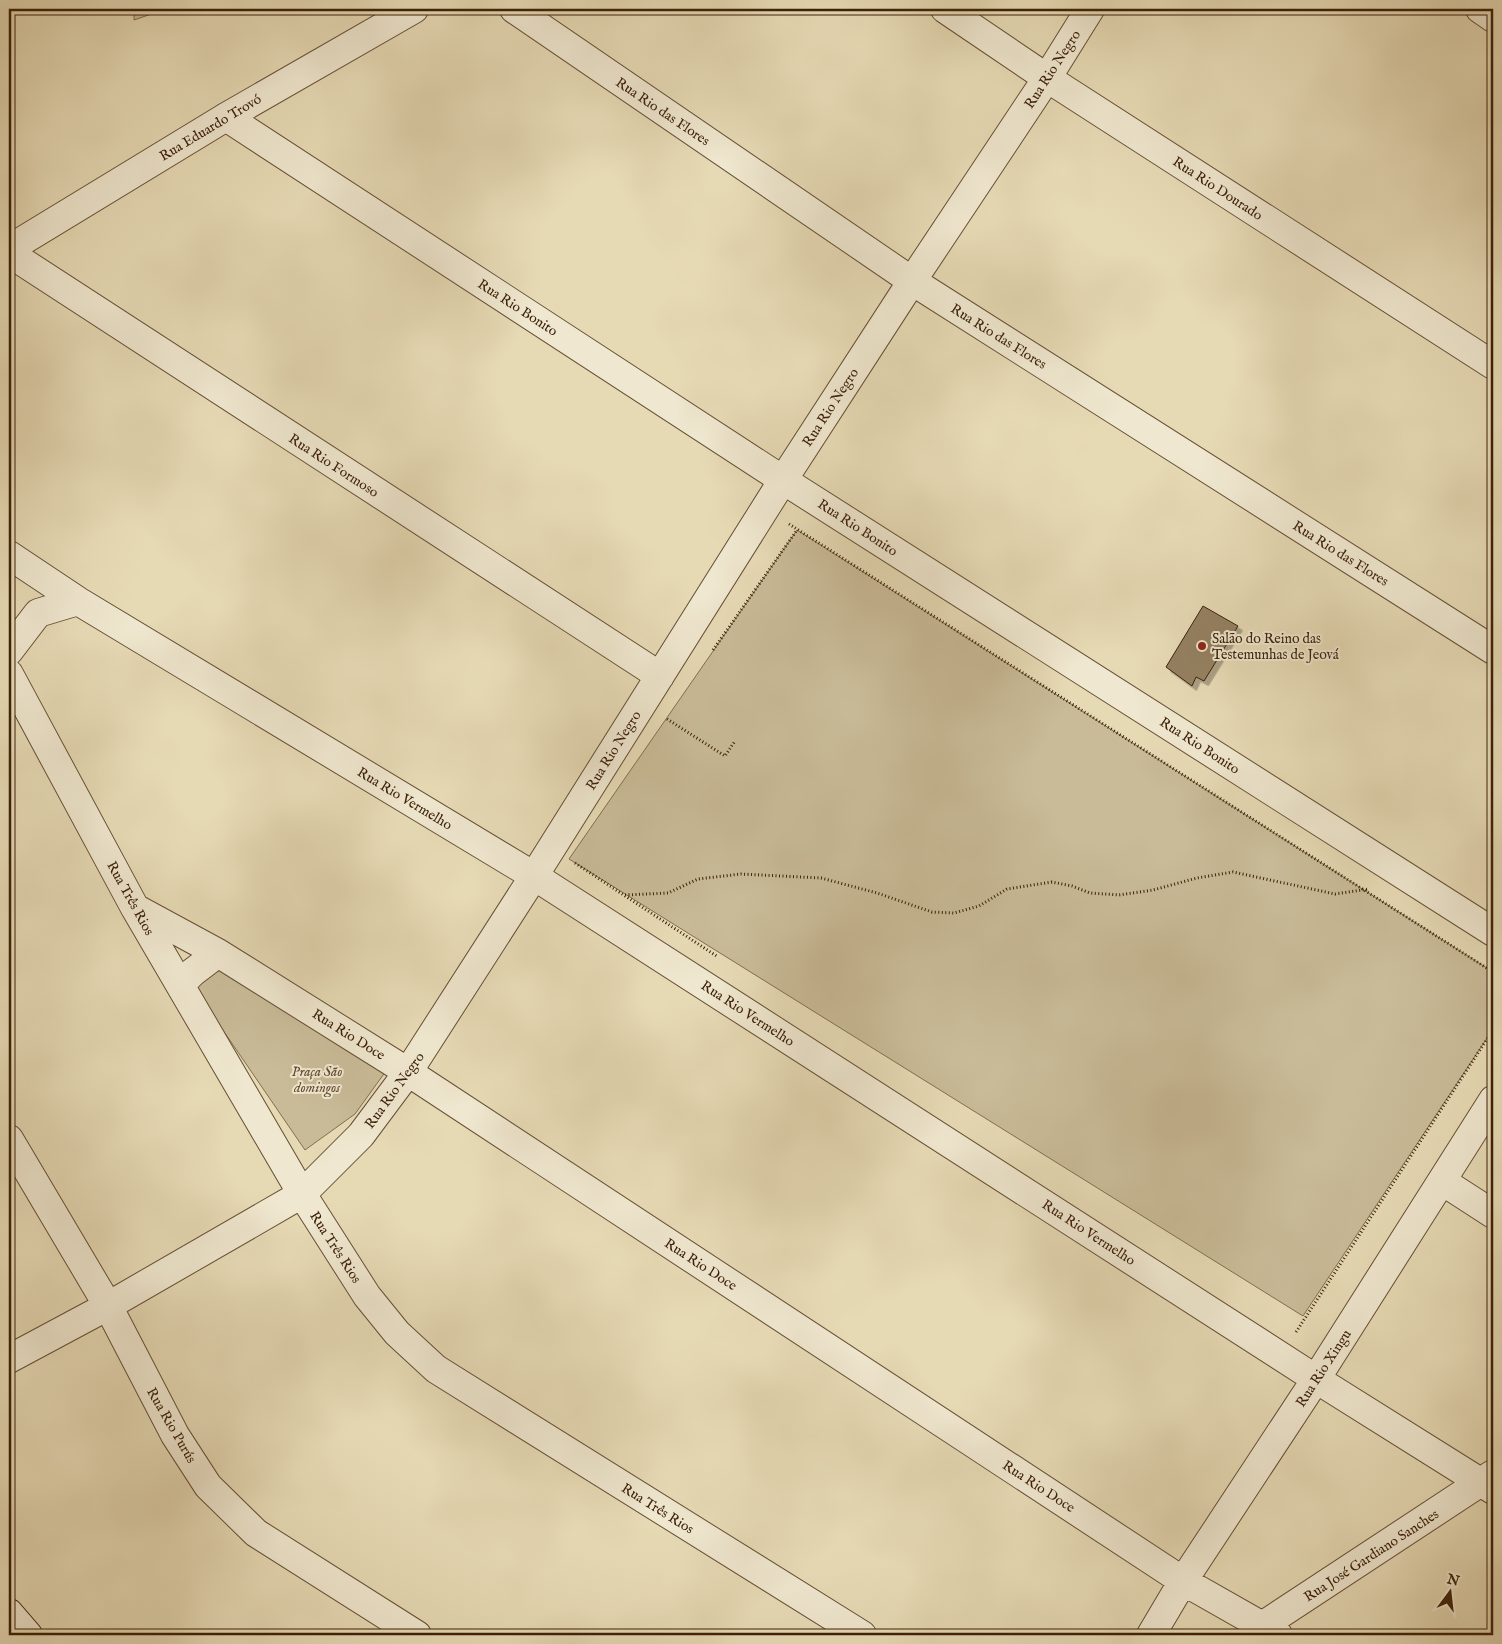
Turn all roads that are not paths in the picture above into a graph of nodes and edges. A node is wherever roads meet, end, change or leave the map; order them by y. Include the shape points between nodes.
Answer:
1 (414, 9) edge
2 (514, 9) edge
3 (945, 9) edge
4 (1090, 9) edge
5 (1480, 9) edge
6 (1493, 18) edge
7 (1047, 78) junction
8 (226, 117) junction
9 (9, 249) edge
10 (9, 253) edge
11 (912, 281) junction
12 (1493, 365) edge
13 (783, 480) junction
14 (9, 555) edge
15 (78, 601) junction
16 (1493, 650) edge
17 (9, 651) edge
18 (9, 674) edge
19 (660, 676) junction
20 (534, 876) junction
21 (135, 908) junction
22 (1493, 932) edge
23 (218, 953) junction
24 (180, 985) junction
25 (408, 1072) junction
26 (1493, 1100) edge
27 (9, 1139) edge
28 (1442, 1181) junction
29 (302, 1194) junction
30 (1493, 1214) edge
31 (108, 1306) junction
32 (9, 1359) edge
33 (1316, 1379) junction
34 (1489, 1482) edge
35 (1182, 1581) junction
36 (9, 1613) edge
37 (1263, 1632) edge
38 (28, 1635) edge
39 (417, 1635) edge
40 (862, 1635) edge
41 (1151, 1635) edge

1 - 8 street, Rua Eduardo Trovó
2 - 11 street, Rua Rio das Flores
3 - 7 street, Rua Rio Dourado
4 - 7 street, Rua Rio Negro
5 - 6 street
7 - 11 street, Rua Rio Negro
7 - 12 street, Rua Rio Dourado
8 - 9 street, Rua Eduardo Trovó
8 - 13 street, Rua Rio Bonito
10 - 19 street, Rua Rio Formoso
11 - 13 street, Rua Rio Negro
11 - 16 street, Rua Rio das Flores
13 - 19 street, Rua Rio Negro
13 - 22 street, Rua Rio Bonito
14 - 15 street, Rua Rio Vermelho
15 - 17 street via 38,613
15 - 20 street, Rua Rio Vermelho
18 - 21 street, Rua Três Rios
19 - 20 street, Rua Rio Negro
20 - 25 street, Rua Rio Negro
20 - 33 street, Rua Rio Vermelho
21 - 23 street, Rua Rio Doce
21 - 24 street, Rua Três Rios
23 - 24 street
23 - 25 street, Rua Rio Doce
24 - 29 street, Rua Três Rios
25 - 29 street, Rua Rio Negro via 361,1135
25 - 35 street, Rua Rio Doce
26 - 28 street, Rua Rio Xingu
27 - 31 street, Rua Rio Purús
28 - 30 street
28 - 33 street, Rua Rio Xingu
29 - 31 street, Rua Rio Negro
29 - 40 street, Rua Três Rios via 367,1296 397,1333 436,1369
31 - 32 street, Rua Rio Negro
31 - 39 street, Rua Rio Purús via 175,1435 208,1486 256,1533
33 - 34 street, Rua Rio Vermelho
33 - 35 street, Rua Rio Xingu
34 - 37 street, Rua José Gardiano Sanches
35 - 37 street, Rua Rio Doce
35 - 41 street, Rua Rio Xingu
36 - 38 street

